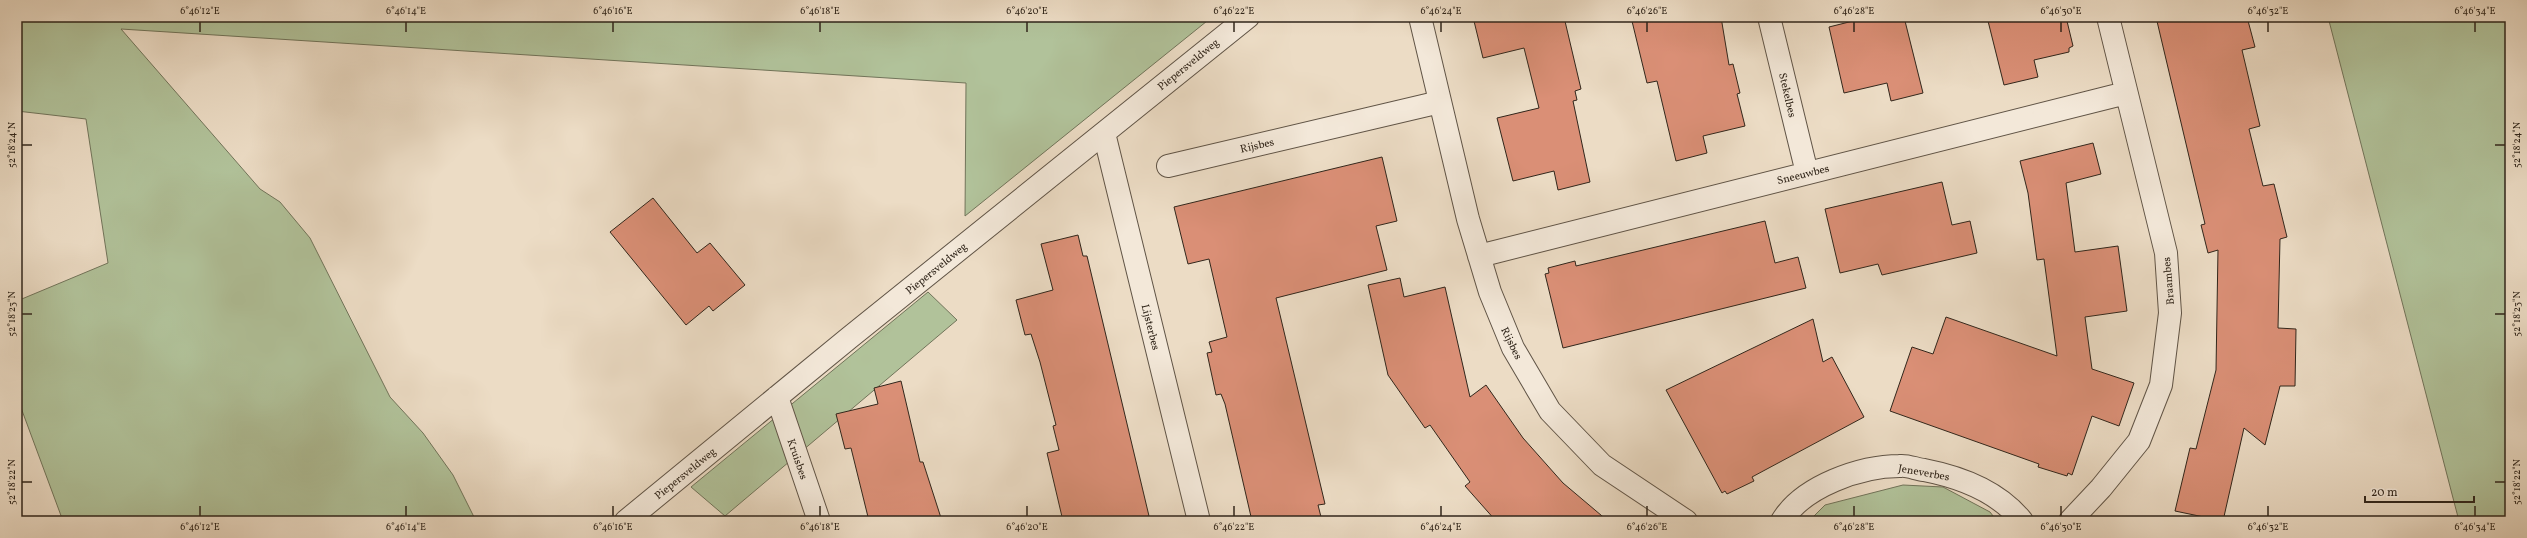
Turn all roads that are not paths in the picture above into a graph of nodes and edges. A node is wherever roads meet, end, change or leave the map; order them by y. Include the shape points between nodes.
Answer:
1 (1248, 17) edge
2 (1420, 17) edge
3 (1770, 17) edge
4 (2108, 17) edge
5 (2126, 93) junction
6 (1440, 102) junction
7 (1104, 133) junction
8 (1168, 166) dead end
9 (1807, 173) junction
10 (1479, 256) junction
11 (777, 397) junction
12 (626, 521) edge
13 (819, 521) edge
14 (1199, 521) edge
15 (1686, 521) edge
16 (1782, 521) edge
17 (2022, 521) edge
18 (2070, 521) edge

1 - 7 street, Piepersveldweg
2 - 6 street, Rijsbes
3 - 9 street, Stekelbes
4 - 5 street, Braambes
5 - 9 street, Sneeuwbes
5 - 18 street, Braambes via 2166,253 2170,313 2161,385 2139,441
6 - 8 street, Rijsbes
6 - 10 street, Rijsbes
7 - 11 street, Piepersveldweg
7 - 14 street, Lijsterbes
9 - 10 street, Sneeuwbes
10 - 15 street, Rijsbes via 1490,292 1513,348 1550,411 1602,465
11 - 12 street, Piepersveldweg
11 - 13 street, Kruisbes
16 - 17 street, Jeneverbes via 1789,510 1816,488 1855,473 1900,465 1952,476 1986,491

